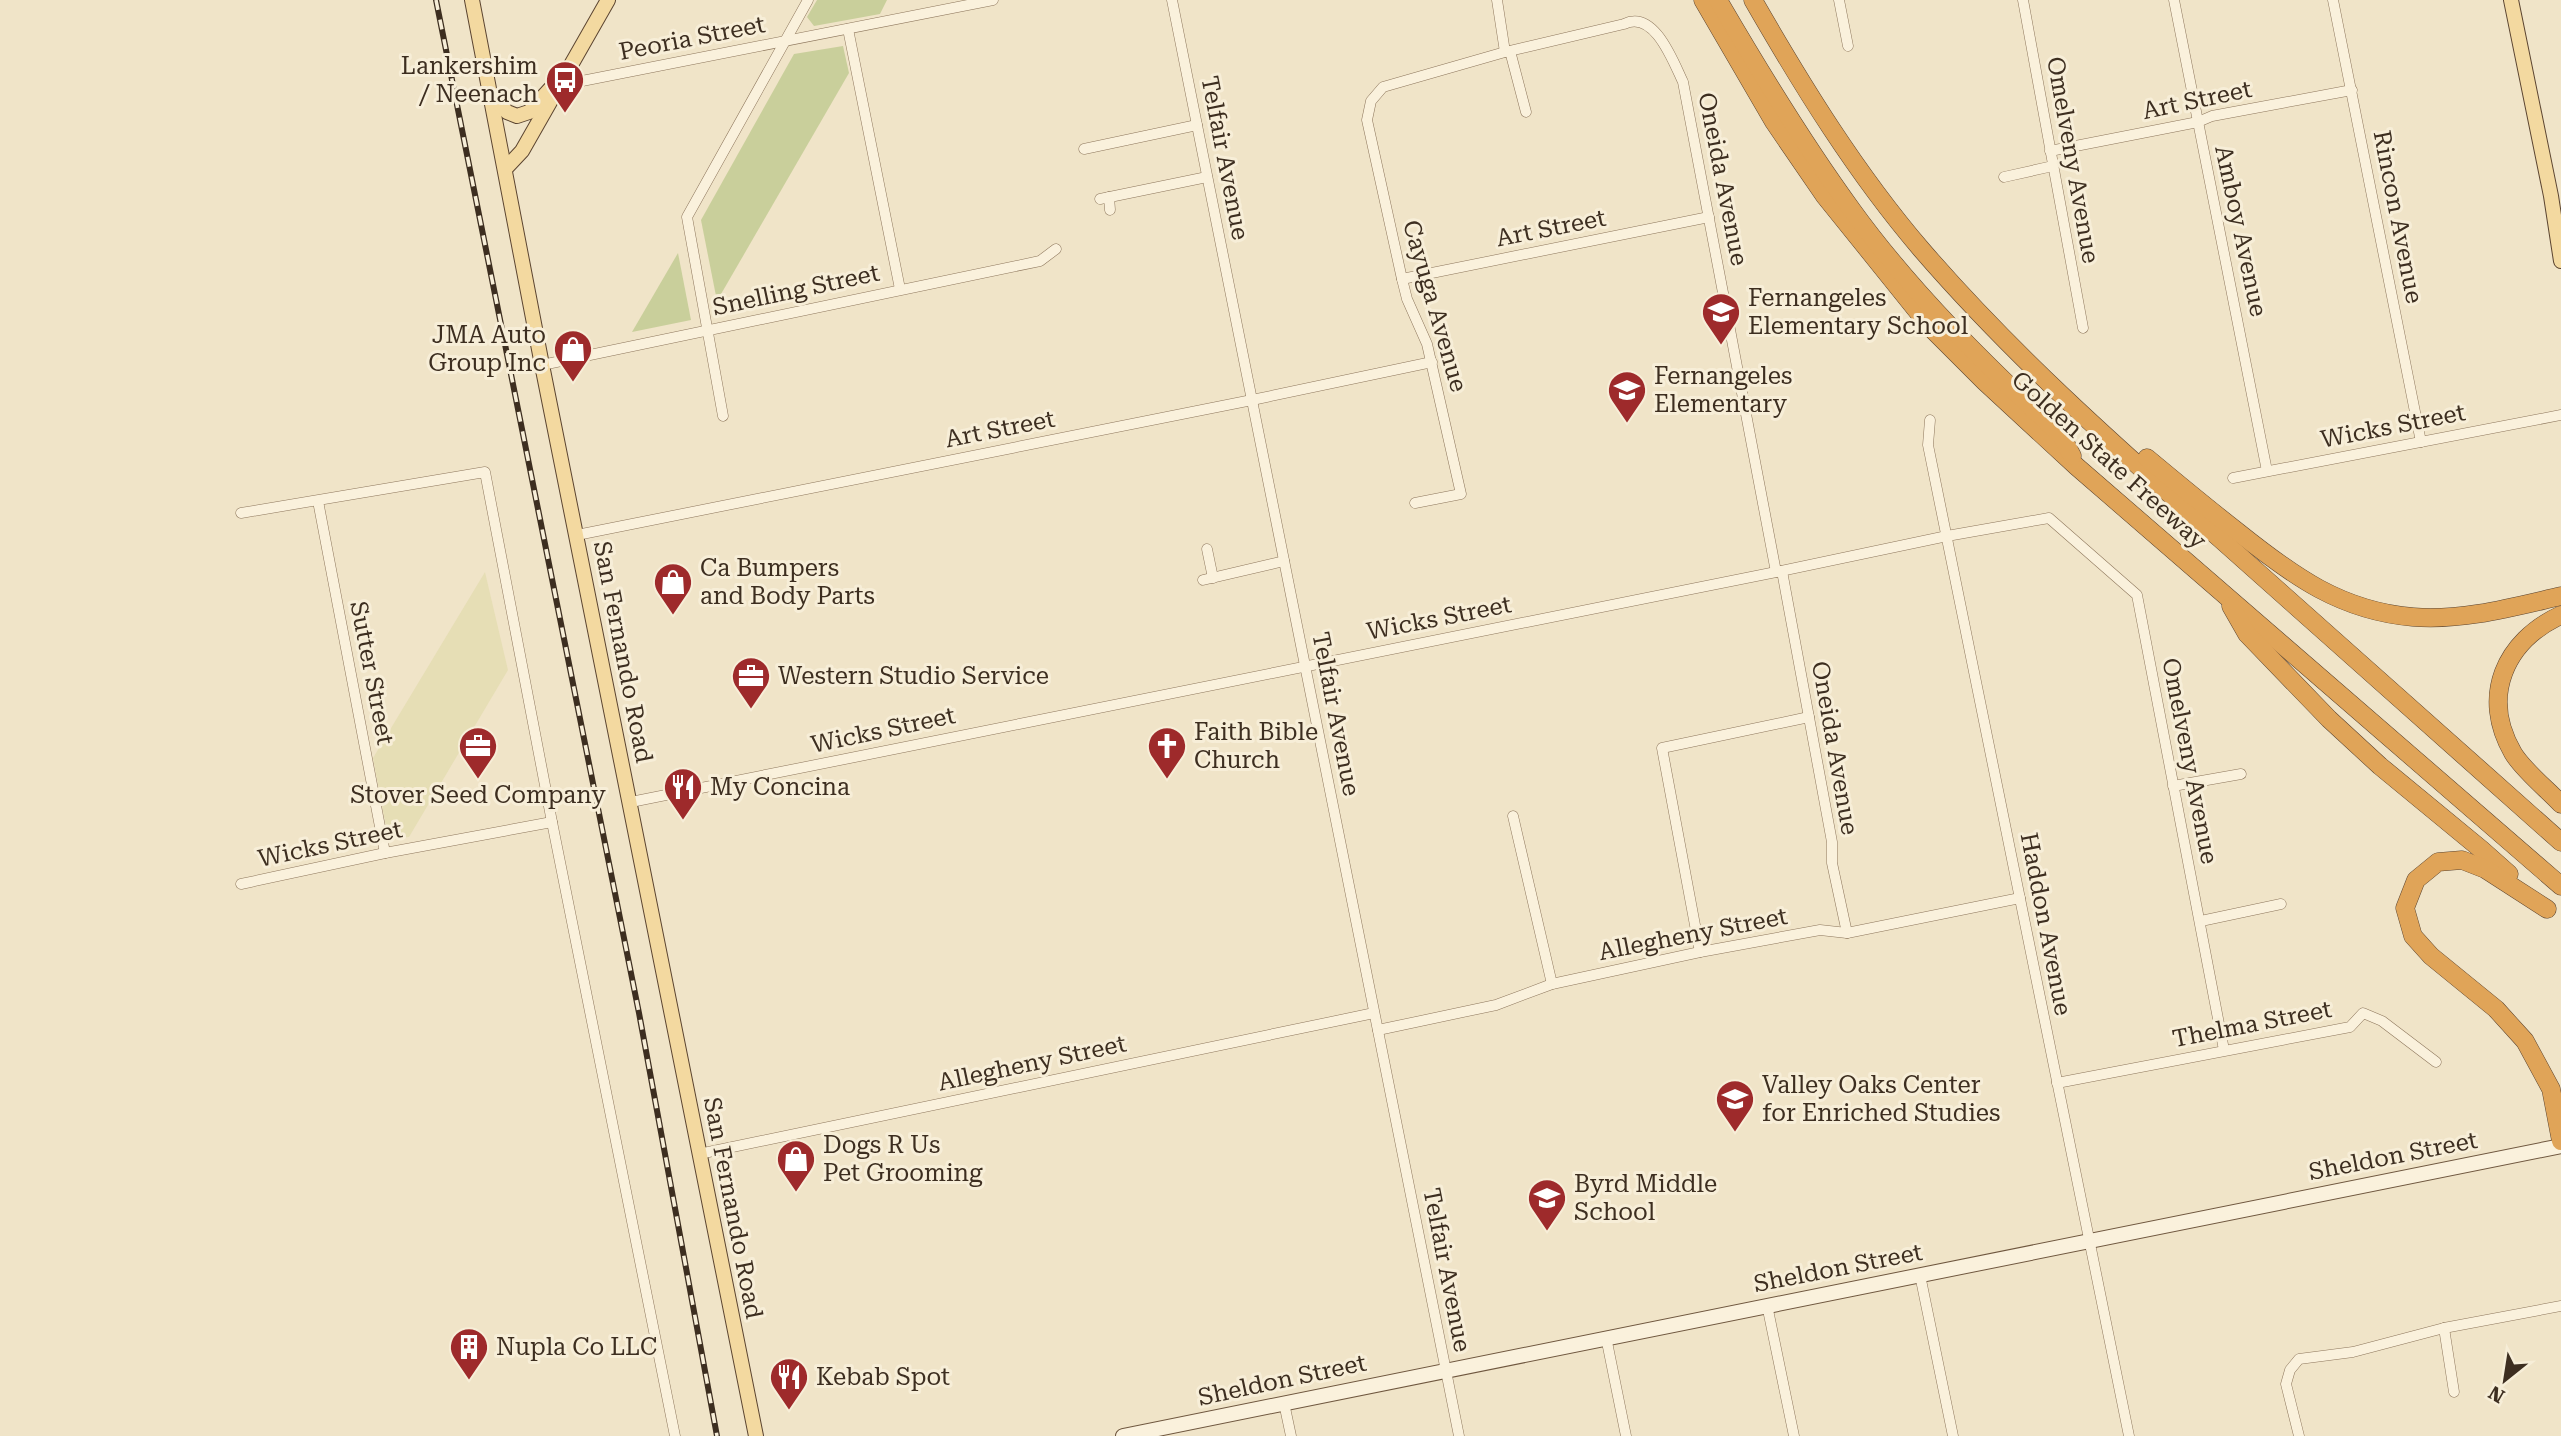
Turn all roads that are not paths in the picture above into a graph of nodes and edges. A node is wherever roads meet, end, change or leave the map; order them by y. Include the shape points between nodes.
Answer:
1 (472, 0) edge
2 (608, 0) edge
3 (808, 0) edge
4 (993, 0) edge
5 (1172, 0) edge
6 (1497, 0) edge
7 (1703, 0) edge
8 (1718, 0) edge
9 (1727, 0) edge
10 (1754, 0) edge
11 (1839, 0) edge
12 (2023, 0) edge
13 (2174, 0) edge
14 (2333, 0) edge
15 (2511, 0) edge
16 (848, 29) junction
17 (785, 40) junction
18 (1848, 46) dead end
19 (1507, 52) junction
20 (566, 74) junction
21 (2352, 90) junction
22 (490, 94) junction
23 (1526, 112) dead end
24 (2198, 122) junction
25 (1197, 125) junction
26 (1084, 149) dead end
27 (2050, 151) junction
28 (2053, 166) junction
29 (506, 168) junction
30 (1207, 177) junction
31 (2004, 177) dead end
32 (1110, 210) dead end
33 (1709, 218) junction
34 (1056, 249) dead end
35 (2561, 261) edge
36 (1402, 279) junction
37 (900, 289) junction
38 (2082, 328) dead end
39 (708, 331) junction
40 (1432, 362) junction
41 (542, 365) junction
42 (1252, 400) junction
43 (2076, 410) junction
44 (2561, 415) edge
45 (723, 416) dead end
46 (1930, 419) dead end
47 (2111, 442) junction
48 (2421, 442) junction
49 (2076, 466) junction
50 (2267, 471) junction
51 (2234, 478) dead end
52 (318, 501) junction
53 (1416, 503) dead end
54 (241, 513) dead end
55 (2049, 518) joint
56 (577, 535) junction
57 (1947, 536) junction
58 (1207, 549) dead end
59 (1284, 561) junction
60 (1779, 572) junction
61 (2227, 596) junction
62 (2561, 596) edge
63 (2561, 615) edge
64 (1306, 665) junction
65 (1809, 717) junction
66 (2241, 774) dead end
67 (2173, 786) junction
68 (631, 803) junction
69 (2561, 804) edge
70 (1513, 817) dead end
71 (552, 822) junction
72 (2561, 842) edge
73 (385, 853) junction
74 (242, 884) dead end
75 (2561, 886) edge
76 (2020, 898) junction
77 (2281, 904) dead end
78 (2547, 909) junction
79 (2201, 921) junction
80 (2561, 921) edge
81 (1847, 933) junction
82 (1700, 952) junction
83 (1552, 984) junction
84 (1374, 1013) junction
85 (1378, 1030) junction
86 (2224, 1050) junction
87 (2436, 1062) dead end
88 (2057, 1083) junction
89 (2561, 1140) edge
90 (2561, 1146) edge
91 (699, 1154) junction
92 (2088, 1240) junction
93 (1920, 1275) junction
94 (1767, 1306) junction
95 (2561, 1306) edge
96 (2444, 1328) junction
97 (1606, 1337) junction
98 (1445, 1370) junction
99 (2454, 1392) dead end
100 (1284, 1403) junction
101 (675, 1436) edge
102 (756, 1436) edge
103 (1126, 1436) edge
104 (1291, 1436) edge
105 (1459, 1436) edge
106 (1626, 1436) edge
107 (1794, 1436) edge
108 (1953, 1436) edge
109 (2129, 1436) edge
110 (2299, 1436) edge

1 - 22 main road, San Fernando Road
2 - 20 main road
3 - 17 street
4 - 16 street, Peoria Street
5 - 25 street, Telfair Avenue
6 - 19 street
7 - 49 highway, Golden State Freeway via 1774,122 1872,257 1931,328
8 - 49 highway via 1790,121 1853,213 1959,336 2062,435
9 - 43 highway via 1802,126 1889,245 1937,301 2039,404
10 - 43 highway, Golden State Freeway via 1805,90 1920,248
11 - 18 street
12 - 27 street, Omelveny Avenue
13 - 24 street, Amboy Avenue
14 - 21 street, Rincon Avenue
15 - 35 main road
16 - 17 street, Peoria Street
16 - 37 street
17 - 20 street, Peoria Street via 582,81
17 - 39 street via 685,221
19 - 23 street
19 - 33 street, Oneida Avenue via 1633,19 1644,22 1656,33 1682,82
19 - 36 street, Cayuga Avenue via 1383,88 1371,101 1367,120
20 - 22 main road via 522,115 508,112
20 - 29 main road via 522,151
21 - 24 street, Art Street
21 - 48 street, Rincon Avenue
22 - 29 main road, San Fernando Road
24 - 27 street, Art Street
24 - 50 street, Amboy Avenue
25 - 26 street
25 - 30 street, Telfair Avenue
27 - 28 street, Omelveny Avenue
28 - 31 street
28 - 38 street, Omelveny Avenue
29 - 41 main road, San Fernando Road
30 - 32 street via 1104,198
30 - 42 street, Telfair Avenue
33 - 36 street, Art Street
33 - 60 street, Oneida Avenue
34 - 37 street, Snelling Street via 1040,261
36 - 40 street, Cayuga Avenue
37 - 39 street, Snelling Street
39 - 41 street, Snelling Street
39 - 45 street
40 - 42 street, Art Street
40 - 53 street, Cayuga Avenue via 1461,494
41 - 56 main road, San Fernando Road
42 - 56 street, Art Street
42 - 59 street, Telfair Avenue
43 - 47 highway, Golden State Freeway
44 - 48 street, Wicks Street
46 - 57 street, Haddon Avenue via 1928,445
47 - 62 highway via 2142,454 2290,573 2343,600 2414,617 2465,616
47 - 72 highway, Golden State Freeway
48 - 50 street, Wicks Street
49 - 61 highway, Golden State Freeway
50 - 51 street, Wicks Street
52 - 54 street
52 - 71 street via 485,472
52 - 73 street, Sutter Street
55 - 57 street, Wicks Street
55 - 67 street, Omelveny Avenue via 2137,595
56 - 68 main road, San Fernando Road
57 - 60 street, Wicks Street
57 - 76 street, Haddon Avenue
58 - 59 street via 1208,579
59 - 64 street, Telfair Avenue
60 - 64 street, Wicks Street
60 - 65 street, Oneida Avenue
61 - 75 highway, Golden State Freeway
61 - 78 highway via 2247,634 2329,719
63 - 69 highway via 2518,646 2501,680 2498,708 2514,754
64 - 68 street, Wicks Street
64 - 84 street, Telfair Avenue
65 - 81 street, Oneida Avenue
65 - 82 street via 1662,748
66 - 67 street
67 - 79 street, Omelveny Avenue
68 - 91 main road, San Fernando Road
70 - 83 street
71 - 73 street, Wicks Street
71 - 101 street
73 - 74 street, Wicks Street
76 - 81 street, Allegheny Street
76 - 88 street, Haddon Avenue
77 - 79 street
78 - 80 highway
78 - 89 highway via 2485,869 2462,860 2438,862 2416,880 2405,908 2421,946 2497,1009 2525,1041 2551,1088
79 - 86 street, Omelveny Avenue
81 - 82 street, Allegheny Street via 1820,930
82 - 83 street, Allegheny Street
83 - 85 street, Allegheny Street via 1496,1005
84 - 85 street, Telfair Avenue
84 - 91 street, Allegheny Street
85 - 98 street, Telfair Avenue
86 - 87 street, Thelma Street via 2350,1027 2363,1013 2382,1021
86 - 88 street, Thelma Street
88 - 92 street, Haddon Avenue
90 - 92 main road, Sheldon Street
91 - 102 main road, San Fernando Road
92 - 93 main road, Sheldon Street
92 - 109 street, Haddon Avenue
93 - 94 main road, Sheldon Street
93 - 108 street
94 - 97 main road, Sheldon Street
94 - 107 street
95 - 96 street
96 - 99 street
96 - 110 street via 2353,1352 2299,1359 2286,1384
97 - 98 main road, Sheldon Street
97 - 106 street
98 - 100 main road, Sheldon Street
98 - 105 street, Telfair Avenue
100 - 103 main road, Sheldon Street
100 - 104 street

